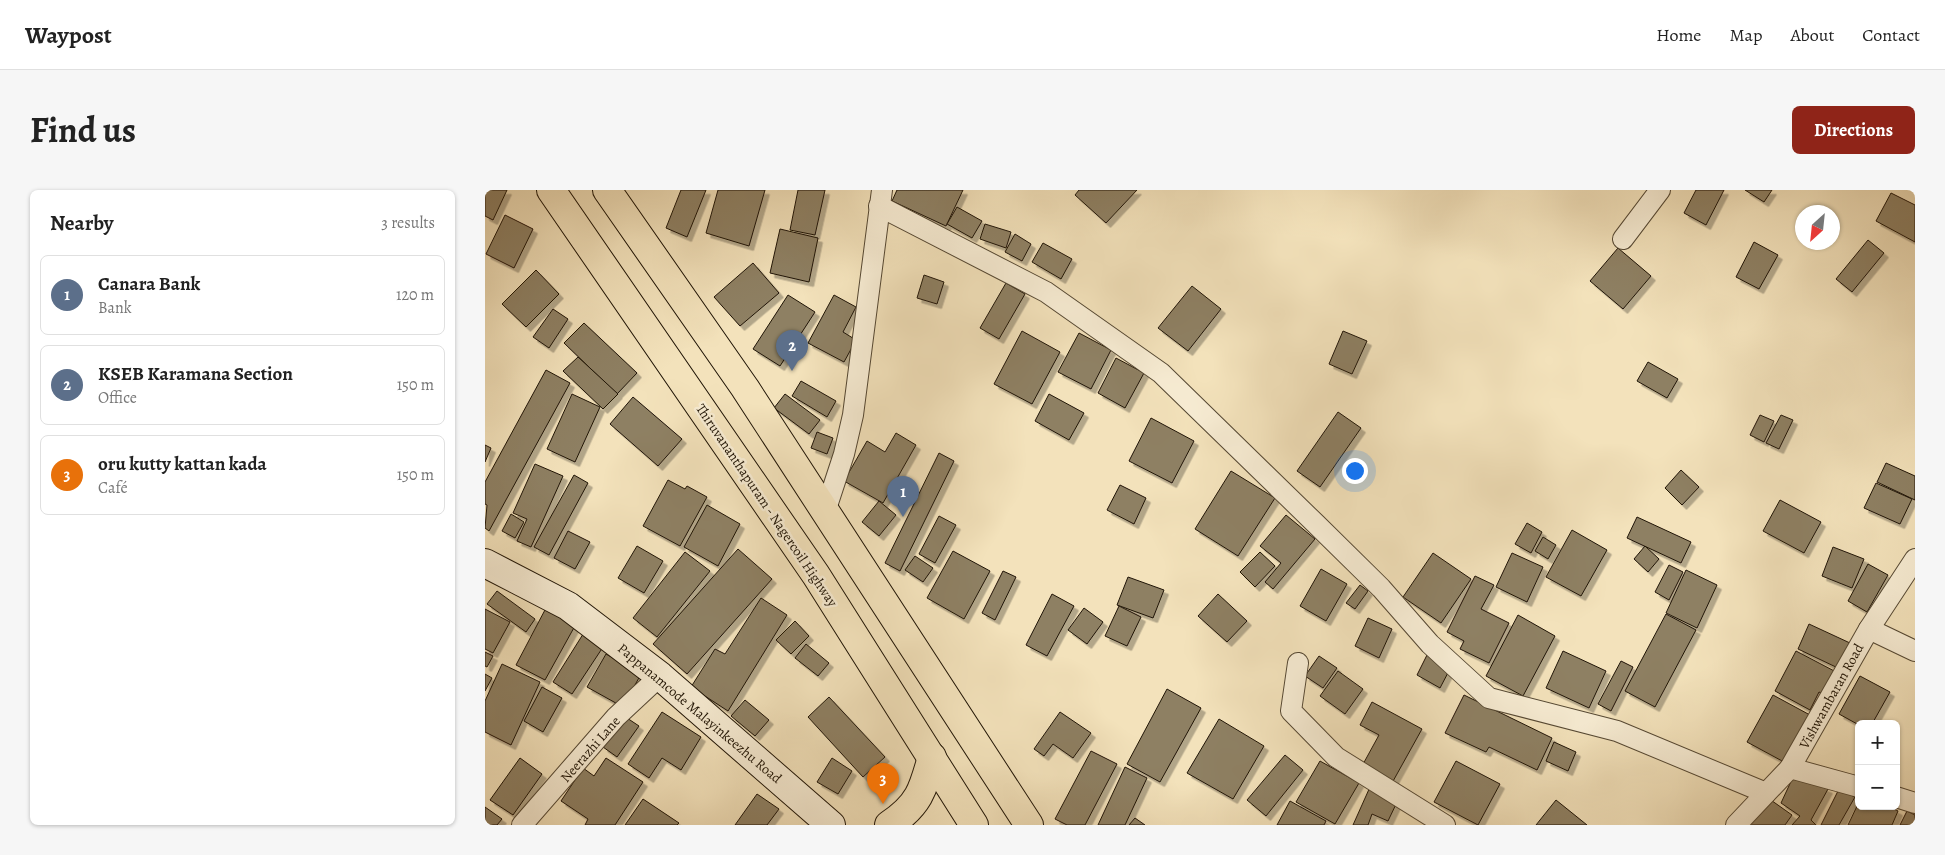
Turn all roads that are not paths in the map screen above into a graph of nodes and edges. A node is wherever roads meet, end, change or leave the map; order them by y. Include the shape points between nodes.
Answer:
1 (551, 190) edge
2 (607, 190) edge
3 (1660, 190) edge
4 (880, 198) edge
5 (1623, 239) dead end
6 (825, 512) junction
7 (1915, 560) edge
8 (485, 563) edge
9 (1869, 629) junction
10 (1915, 651) edge
11 (1298, 662) dead end
12 (660, 676) junction
13 (932, 758) junction
14 (1789, 768) junction
15 (1855, 786) edge
16 (1767, 793) junction
17 (1900, 799) edge
18 (1915, 803) edge
19 (522, 825) edge
20 (831, 825) edge
21 (889, 825) edge
22 (974, 825) edge
23 (1029, 825) edge
24 (1445, 825) edge
25 (1736, 825) edge

1 - 13 main road, Thiruvananthapuram - Nagercoil Highway via 816,575
2 - 6 main road via 745,388
3 - 5 street
4 - 6 street via 853,415
4 - 16 street via 1046,292 1161,373 1381,588 1430,644 1489,698 1617,731
6 - 23 main road
7 - 9 street, Vishwambaran Road
8 - 12 main road, Pappanamcode Malayinkeezhu Road via 568,606
9 - 10 street
9 - 14 street, Vishwambaran Road
11 - 24 street via 1291,711 1336,757
12 - 19 street, Neerazhi Lane via 616,717
12 - 20 main road, Pappanamcode Malayinkeezhu Road
13 - 21 main road via 922,792 903,816
13 - 22 main road, Thiruvananthapuram - Nagercoil Highway
14 - 15 street
14 - 16 street, Vishwambaran Road
16 - 25 street, Vishwambaran Road
17 - 18 street

